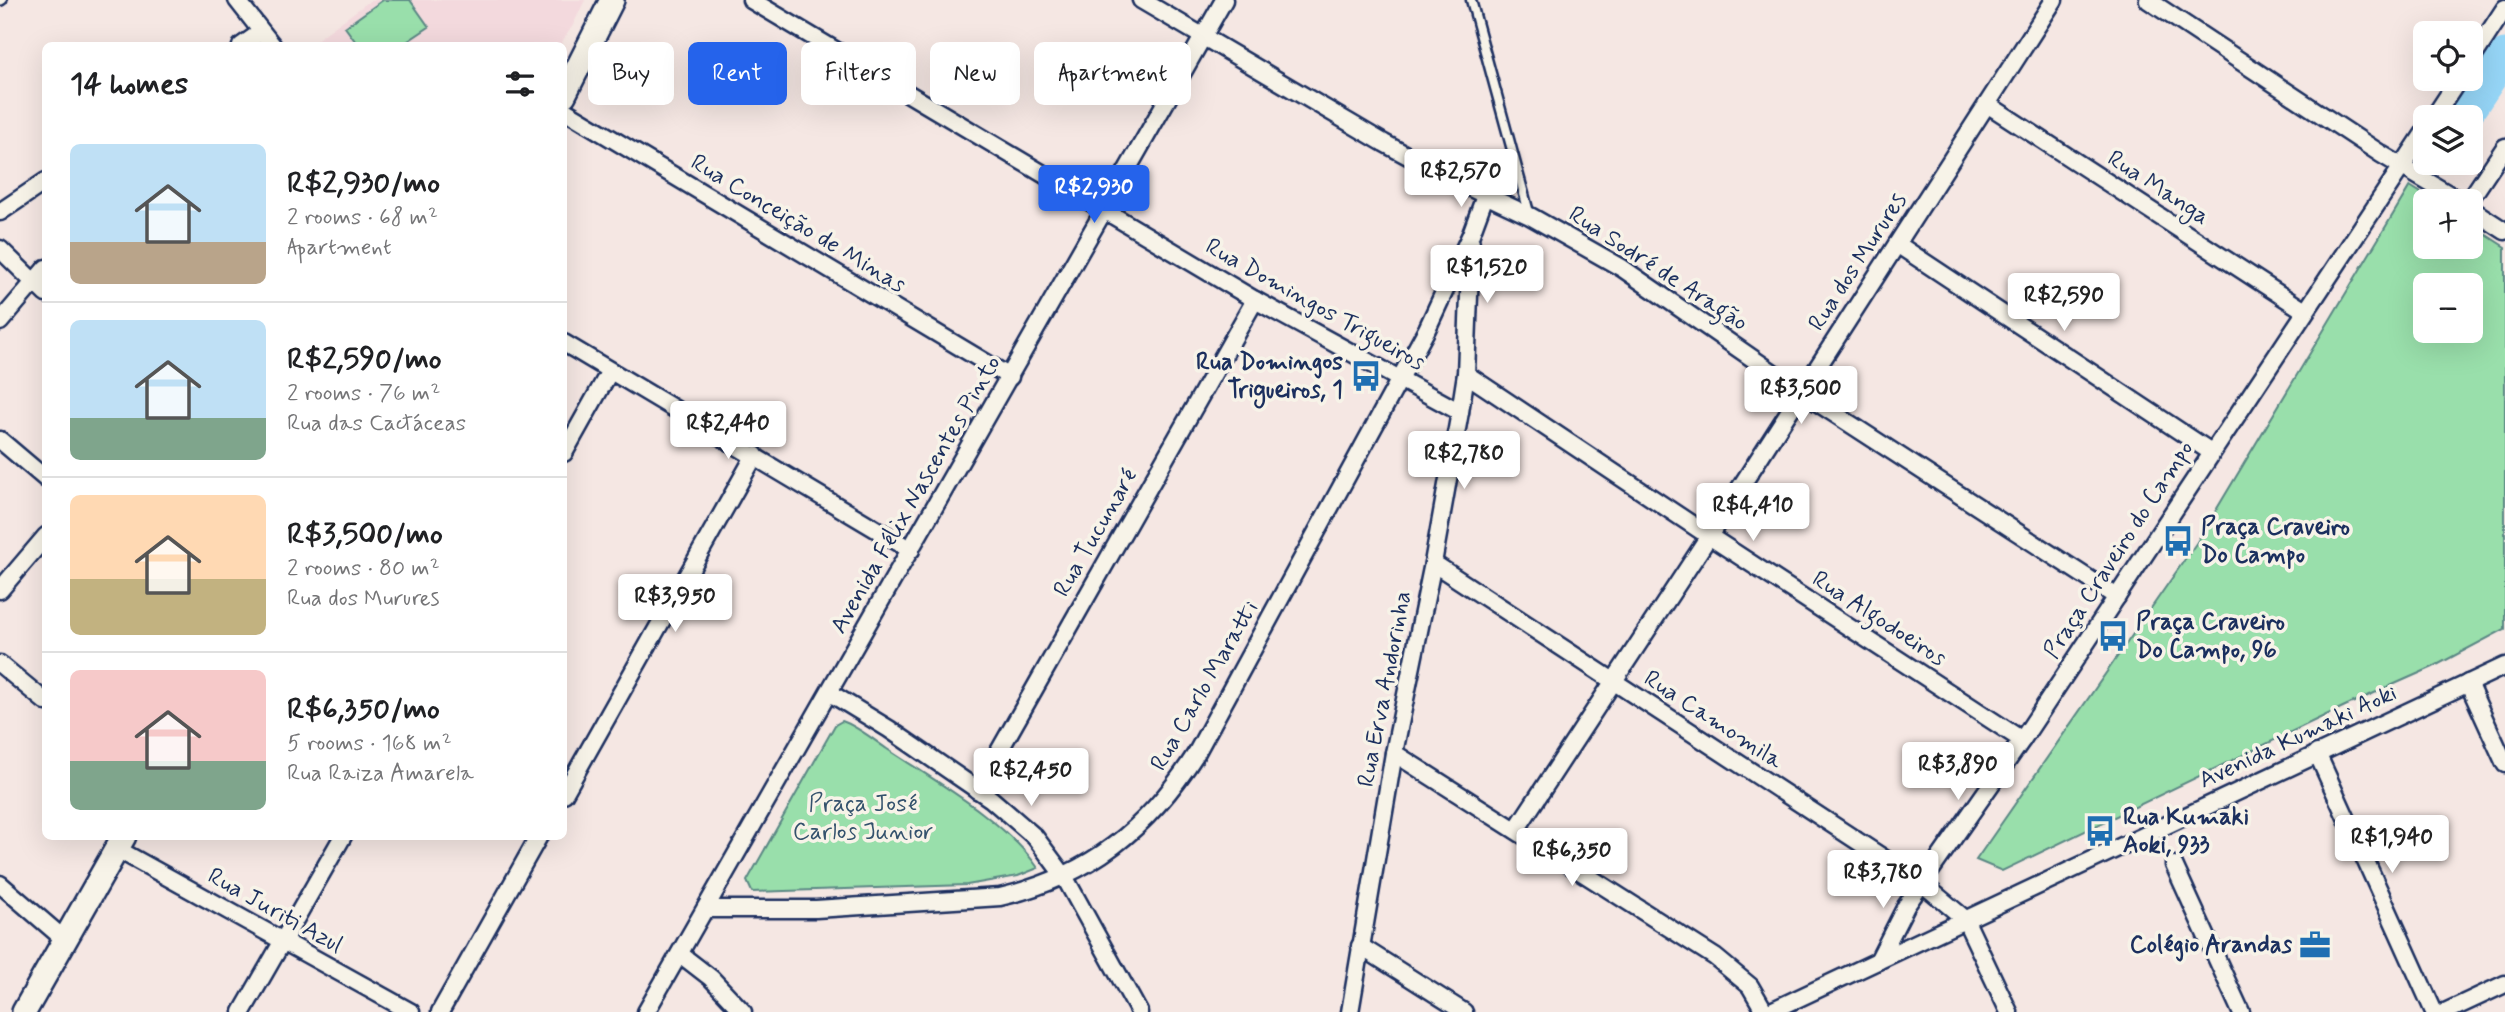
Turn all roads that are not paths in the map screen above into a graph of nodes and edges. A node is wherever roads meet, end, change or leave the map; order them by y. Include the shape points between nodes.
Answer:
1 (237, 0) edge
2 (612, 0) edge
3 (751, 0) edge
4 (1141, 0) edge
5 (1224, 0) edge
6 (1471, 0) edge
7 (2054, 0) edge
8 (2148, 0) edge
9 (2505, 8) edge
10 (261, 32) junction
11 (1202, 38) junction
12 (247, 42) edge
13 (270, 42) edge
14 (2483, 42) edge
15 (567, 89) edge
16 (1987, 104) junction
17 (567, 112) edge
18 (2505, 147) edge
19 (2413, 150) edge
20 (2402, 166) junction
21 (42, 184) edge
22 (2439, 189) edge
23 (2477, 189) edge
24 (1485, 196) junction
25 (1105, 211) junction
26 (0, 212) edge
27 (1530, 216) junction
28 (2483, 217) edge
29 (2505, 231) edge
30 (1471, 234) junction
31 (1897, 244) junction
32 (0, 249) edge
33 (39, 288) edge
34 (1255, 300) junction
35 (2305, 311) junction
36 (0, 322) edge
37 (567, 345) edge
38 (610, 371) junction
39 (1466, 374) junction
40 (1010, 377) junction
41 (1400, 378) junction
42 (1801, 392) junction
43 (1460, 412) junction
44 (0, 440) edge
45 (567, 448) edge
46 (2211, 452) junction
47 (755, 455) junction
48 (42, 475) edge
49 (1709, 536) junction
50 (42, 541) edge
51 (911, 550) junction
52 (1433, 563) junction
53 (0, 590) edge
54 (2117, 597) junction
55 (0, 664) edge
56 (2505, 666) edge
57 (1613, 683) junction
58 (2468, 683) junction
59 (830, 693) junction
60 (42, 699) edge
61 (2022, 740) junction
62 (1394, 753) junction
63 (2317, 753) junction
64 (2505, 764) edge
65 (567, 788) edge
66 (977, 790) junction
67 (1516, 830) junction
68 (341, 840) edge
69 (537, 840) edge
70 (120, 843) edge
71 (2174, 865) dead end
72 (1064, 876) junction
73 (0, 884) edge
74 (1923, 884) junction
75 (706, 909) junction
76 (1965, 919) junction
77 (65, 940) junction
78 (282, 941) junction
79 (1360, 946) junction
80 (680, 954) junction
81 (1878, 961) junction
82 (2505, 984) edge
83 (24, 1012) edge
84 (242, 1012) edge
85 (411, 1012) edge
86 (440, 1012) edge
87 (646, 1012) edge
88 (743, 1012) edge
89 (1139, 1012) edge
90 (1350, 1012) edge
91 (1464, 1012) edge
92 (1767, 1012) edge
93 (2009, 1012) edge
94 (2241, 1012) edge
95 (2434, 1012) edge
96 (2445, 1012) edge

1 - 10 street
2 - 15 main road
3 - 25 street, Rua Domingos Trigueiros
4 - 11 street, Rua Sodré de Aragão
5 - 11 street, Avenida Félix Nascentes Pinto
6 - 27 lane
7 - 16 street, Rua dos Murures
8 - 20 street
9 - 14 street
10 - 12 street
10 - 13 street
11 - 24 street, Rua Sodré de Aragão
11 - 25 street, Avenida Félix Nascentes Pinto
16 - 31 street, Rua dos Murures
16 - 35 street, Rua Manga
17 - 40 street, Rua Conceição de Minas
18 - 23 street
19 - 20 street, Praça Craveiro do Campo
20 - 22 street
20 - 35 street, Praça Craveiro do Campo
21 - 26 street
24 - 27 street, Rua Sodré de Aragão
24 - 30 street, Rua Carlo Maratti
25 - 34 street, Rua Domingos Trigueiros
25 - 40 street, Avenida Félix Nascentes Pinto
27 - 42 street, Rua Sodré de Aragão via 1622,268
28 - 29 street
30 - 39 street, Rua Erva Andorinha
30 - 41 street, Rua Carlo Maratti
31 - 42 street, Rua dos Murures
31 - 46 street
32 - 33 street
33 - 36 street
34 - 41 street, Rua Domingos Trigueiros
34 - 66 street, Rua Tucunaré
35 - 46 street, Praça Craveiro do Campo
37 - 38 street
38 - 45 street
38 - 47 street
39 - 43 street, Rua Erva Andorinha
39 - 49 street, Rua Algodoeiros
40 - 51 street, Avenida Félix Nascentes Pinto
41 - 43 street, Rua Domingos Trigueiros
41 - 72 street, Rua Carlo Maratti via 1175,787 1109,849
42 - 49 street, Rua dos Murures
42 - 54 street, Rua Sodré de Aragão
43 - 52 street, Rua Erva Andorinha
44 - 48 street
46 - 54 street, Praça Craveiro do Campo
47 - 51 street
47 - 65 street
49 - 57 street, Rua dos Murures
49 - 61 street, Rua Algodoeiros
50 - 53 street
51 - 59 street, Avenida Félix Nascentes Pinto
52 - 57 street, Rua Camomila
52 - 62 street, Rua Erva Andorinha
54 - 61 street, Praça Craveiro do Campo
55 - 60 street
56 - 58 street, Avenida Kumaki Aoki
57 - 67 street, Rua dos Murures
57 - 74 street, Rua Camomila
58 - 63 street, Avenida Kumaki Aoki
58 - 64 street
59 - 66 street
59 - 75 street, Avenida Félix Nascentes Pinto
61 - 74 street, Praça Craveiro do Campo
62 - 67 street
62 - 79 street, Rua Erva Andorinha
63 - 76 street, Avenida Kumaki Aoki
63 - 95 street
66 - 72 street via 1035,837
67 - 92 street via 1725,964 1751,986
68 - 78 street
69 - 86 street
70 - 77 main road
70 - 78 street, Rua Juriti Azul
71 - 94 street
72 - 75 street, Rua Carlo Maratti via 1000,897 816,909
72 - 89 street
73 - 77 street
74 - 76 street, Rua Camomila
74 - 81 street, Praça Craveiro do Campo via 1906,906
75 - 80 street, Avenida Félix Nascentes Pinto
76 - 81 street, Avenida Kumaki Aoki
76 - 93 street
77 - 83 main road
78 - 84 street
78 - 85 street, Rua Juriti Azul
79 - 90 street, Rua Erva Andorinha
79 - 91 street
80 - 87 street, Avenida Félix Nascentes Pinto
80 - 88 street
81 - 92 street, Avenida Kumaki Aoki
82 - 96 street

